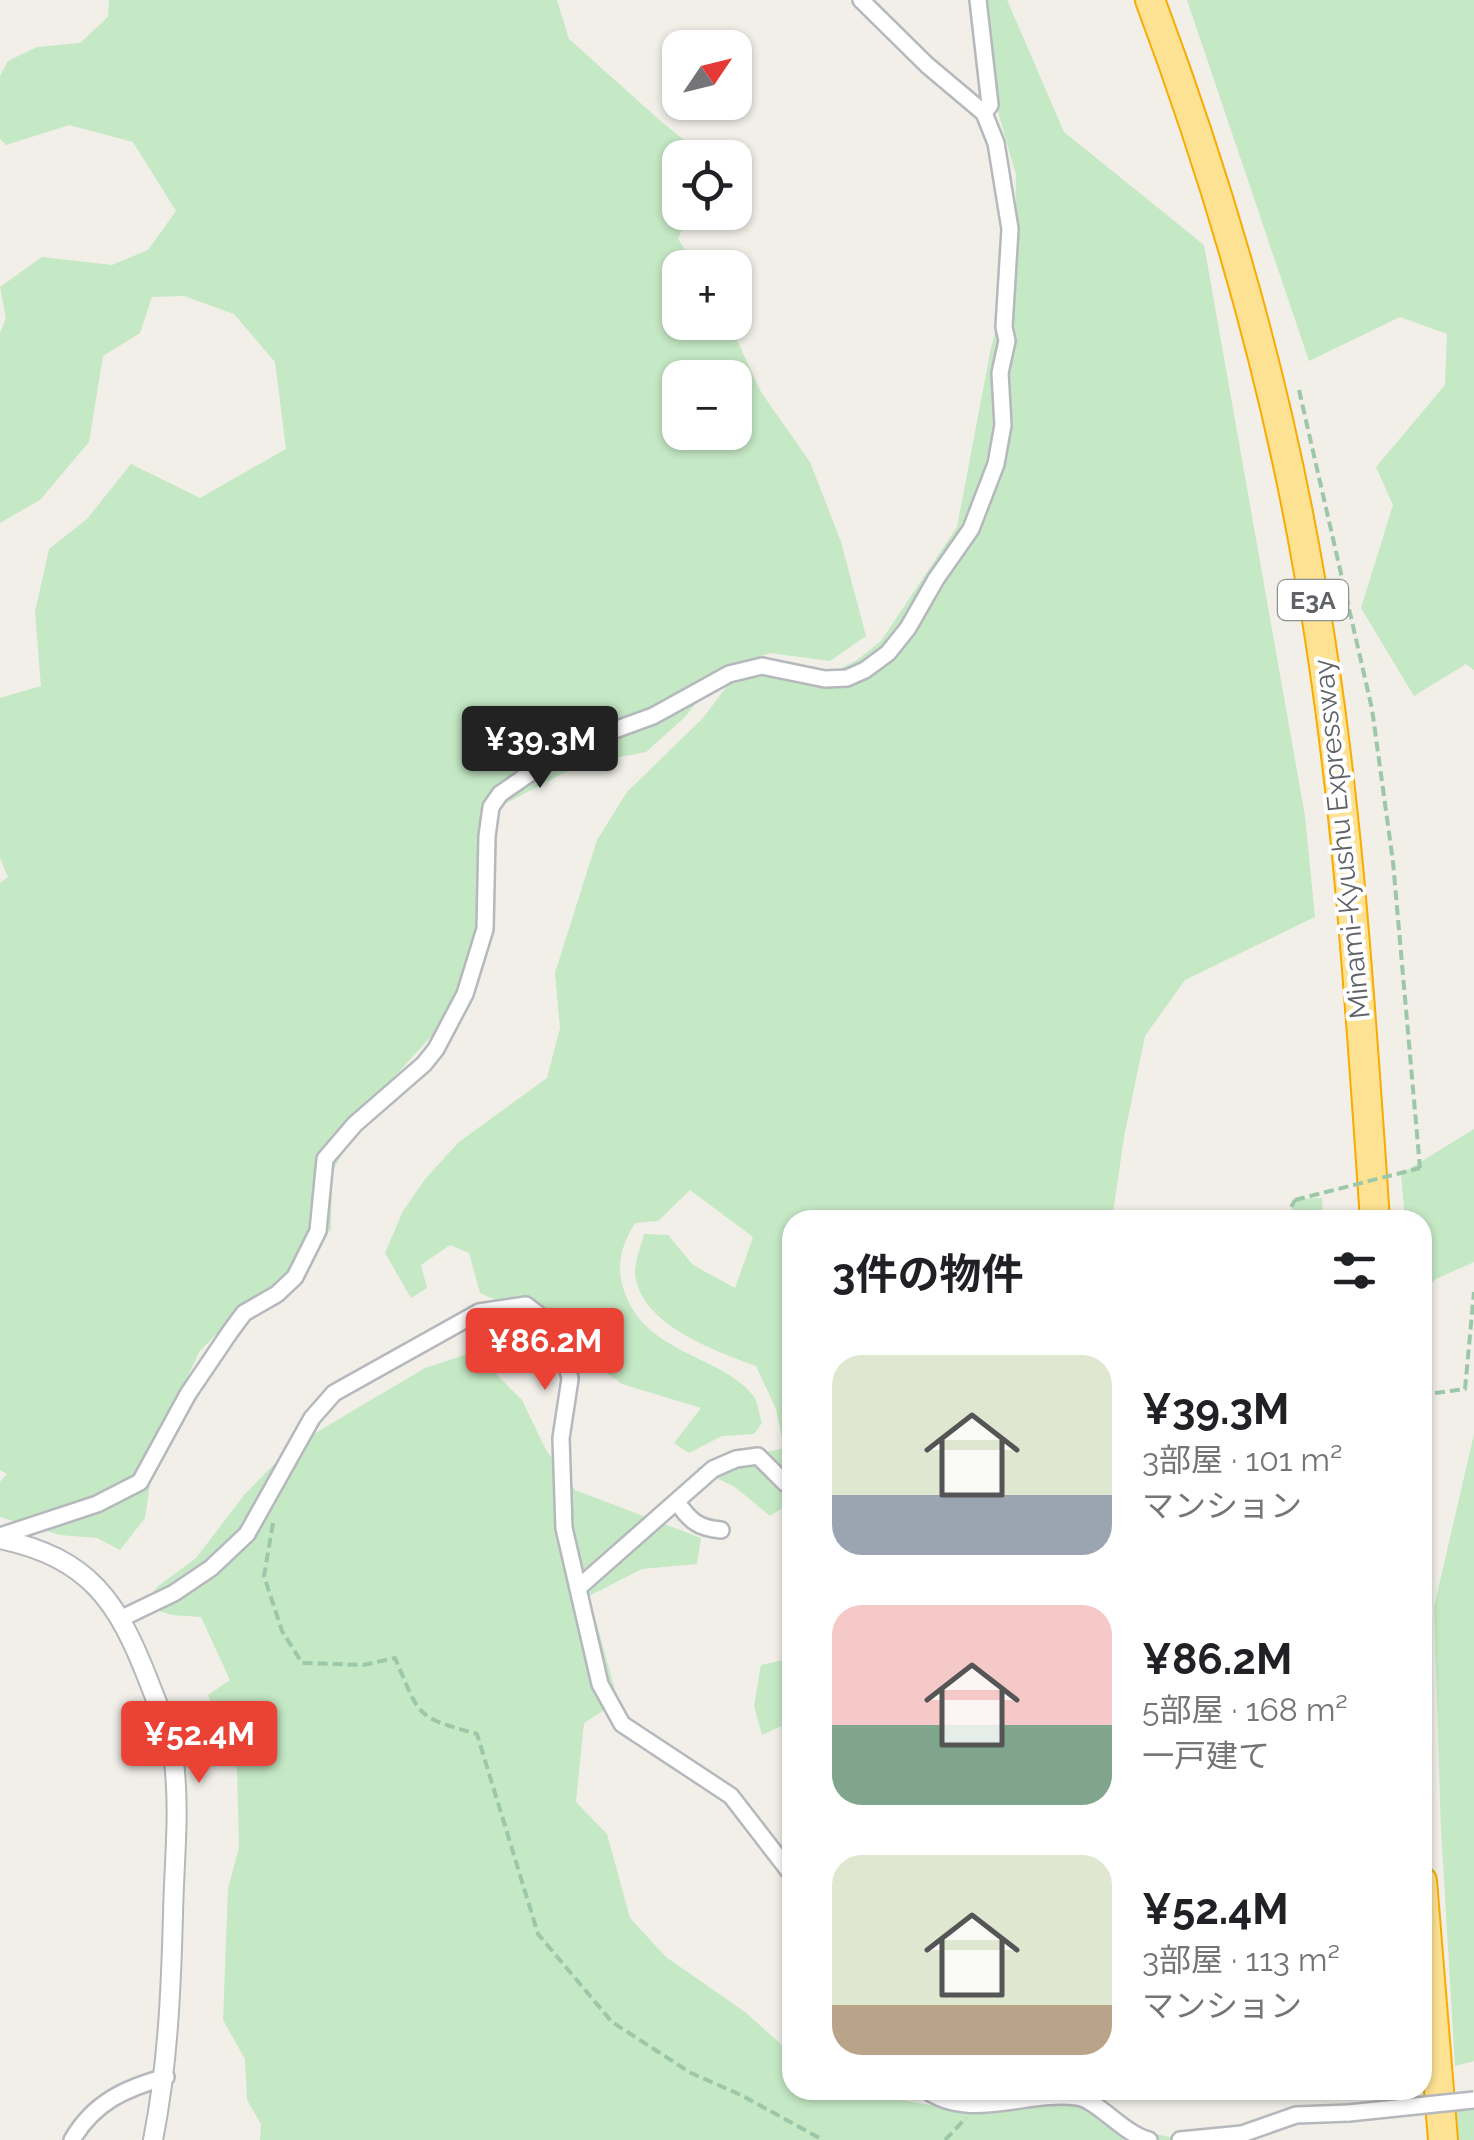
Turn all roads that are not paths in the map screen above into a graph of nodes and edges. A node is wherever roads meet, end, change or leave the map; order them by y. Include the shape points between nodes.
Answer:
1 (860, 0) edge
2 (978, 0) edge
3 (1150, 0) edge
4 (984, 113) junction
5 (1374, 1210) edge
6 (782, 1480) edge
7 (676, 1502) junction
8 (721, 1530) dead end
9 (0, 1537) edge
10 (578, 1588) junction
11 (122, 1618) junction
12 (782, 1862) edge
13 (1432, 2005) edge
14 (166, 2077) junction
15 (947, 2100) edge
16 (1018, 2100) edge
17 (1086, 2100) edge
18 (1474, 2100) edge
19 (72, 2140) edge
20 (153, 2140) edge
21 (1149, 2140) edge
22 (1180, 2140) edge
23 (1443, 2140) edge

1 - 4 street
2 - 4 street via 990,105
3 - 5 highway, Minami-Kyushu Expressway / E3A via 1226,216 1308,568 1336,767
4 - 9 street via 996,143 1010,229 1003,424 971,529 908,628 888,653 846,678 762,666 729,674 652,716 568,747 500,794 491,807 485,854 486,928 464,994 424,1064 324,1159 318,1231 296,1277 244,1313 188,1394 140,1482
6 - 7 street via 758,1456 736,1459 712,1468
7 - 8 street via 701,1528
7 - 10 street
9 - 11 street via 60,1559 103,1592
10 - 11 street via 564,1528 561,1438 570,1379 560,1331 526,1305 479,1312 334,1392 312,1418 247,1534 174,1594
10 - 12 street via 600,1684 622,1724 731,1796
11 - 14 street via 174,1758
13 - 23 highway
14 - 19 street via 105,2101
14 - 20 street
15 - 16 street
17 - 21 street
18 - 22 street, bridge via 1296,2115 1242,2134

